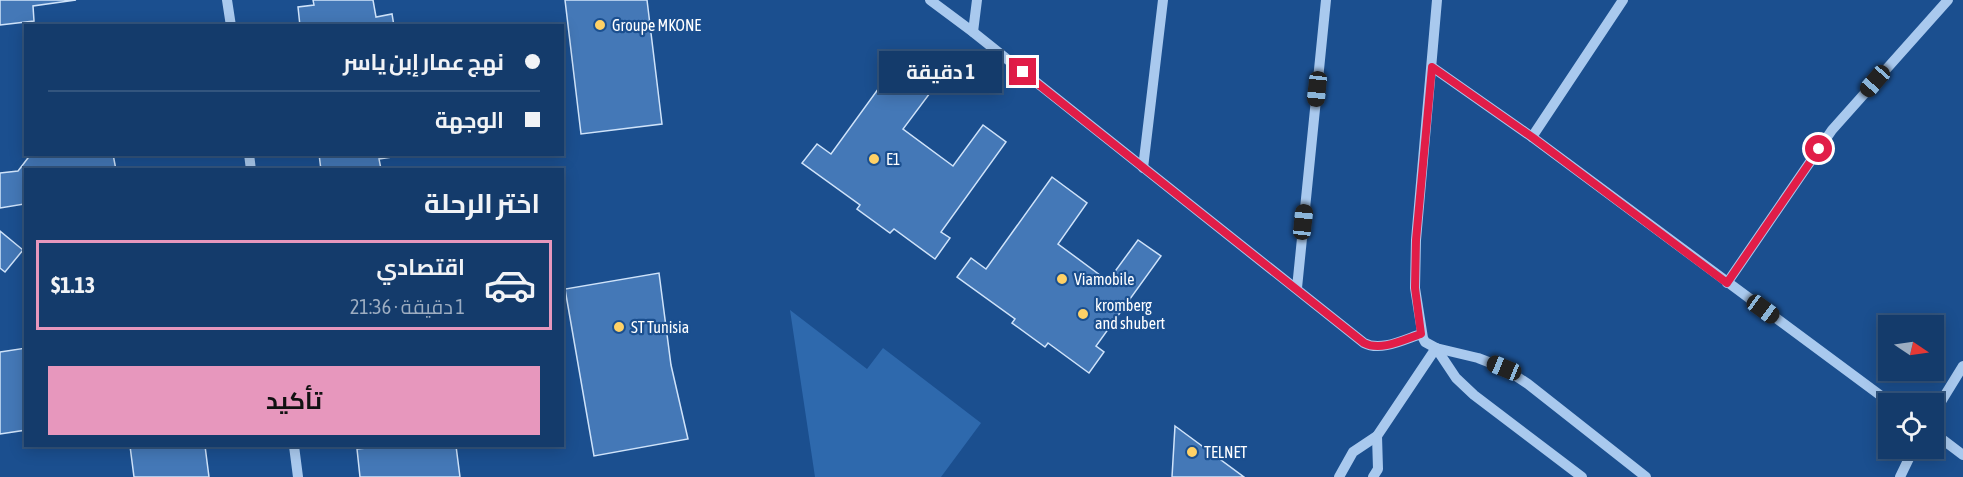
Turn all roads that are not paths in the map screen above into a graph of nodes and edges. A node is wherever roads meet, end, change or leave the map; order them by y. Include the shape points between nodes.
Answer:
1 (227, 0) edge
2 (930, 0) edge
3 (977, 0) edge
4 (1163, 0) edge
5 (1326, 0) edge
6 (1437, 0) edge
7 (1623, 0) edge
8 (1948, 0) edge
9 (231, 24) edge
10 (974, 32) junction
11 (1432, 67) junction
12 (1532, 137) junction
13 (1143, 168) junction
14 (1727, 283) junction
15 (1297, 288) junction
16 (1421, 334) junction
17 (1436, 348) junction
18 (1963, 366) edge
19 (1878, 393) edge
20 (1944, 397) edge
21 (1377, 436) junction
22 (1944, 441) edge
23 (294, 447) edge
24 (1963, 455) edge
25 (1909, 459) edge
26 (298, 477) edge
27 (1339, 477) edge
28 (1373, 477) edge
29 (1582, 477) edge
30 (1646, 477) edge
31 (1900, 477) edge

1 - 9 street
2 - 10 street
3 - 10 street
4 - 13 street
5 - 15 street
6 - 11 street
7 - 12 street
8 - 14 street via 1832,130
10 - 13 street
11 - 12 street
11 - 16 street via 1416,240 1415,288
12 - 14 street
13 - 15 street
14 - 19 street
15 - 16 street via 1368,345 1380,346
16 - 17 street via 1425,342
17 - 21 street
17 - 29 street via 1468,390
17 - 30 street via 1504,368
18 - 20 street
21 - 27 street via 1353,452
21 - 28 street via 1377,469
22 - 24 street
23 - 26 street
25 - 31 street

